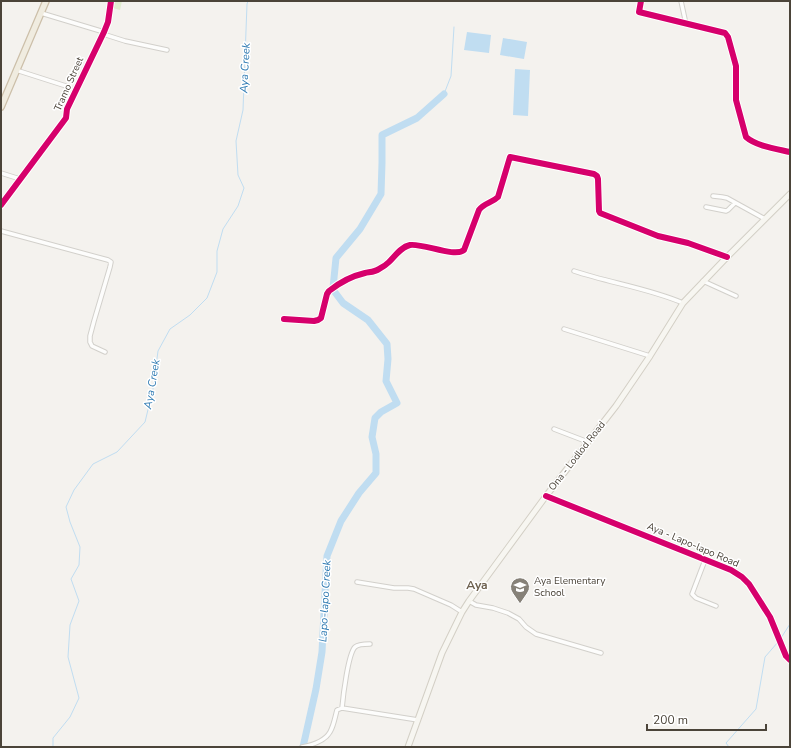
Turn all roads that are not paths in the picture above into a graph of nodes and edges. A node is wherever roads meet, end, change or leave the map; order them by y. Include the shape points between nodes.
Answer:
1 (46, 1) edge
2 (111, 1) edge
3 (641, 1) edge
4 (682, 1) edge
5 (41, 13) junction
6 (686, 24) junction
7 (104, 33) junction
8 (167, 50) dead end
9 (16, 70) junction
10 (66, 86) dead end
11 (1, 107) edge
12 (790, 152) edge
13 (1, 173) edge
14 (20, 179) junction
15 (790, 194) edge
16 (713, 196) dead end
17 (735, 203) junction
18 (1, 206) edge
19 (706, 207) dead end
20 (765, 219) junction
21 (1, 231) edge
22 (727, 257) junction
23 (574, 271) dead end
24 (703, 281) junction
25 (736, 296) dead end
26 (683, 303) junction
27 (284, 319) dead end
28 (564, 328) dead end
29 (105, 352) dead end
30 (650, 356) junction
31 (554, 430) dead end
32 (588, 442) junction
33 (546, 496) junction
34 (705, 560) junction
35 (357, 582) dead end
36 (469, 601) junction
37 (716, 606) dead end
38 (462, 612) junction
39 (370, 644) dead end
40 (601, 653) dead end
41 (790, 660) edge
42 (342, 708) junction
43 (418, 720) junction
44 (302, 747) edge
45 (408, 747) edge

1 - 5 highway
2 - 7 street, Tramo Street
3 - 6 street via 639,12
4 - 6 street
5 - 7 street
5 - 9 highway
6 - 12 street via 720,31 728,38 737,71 736,100 746,137 750,141
7 - 8 street via 121,40
7 - 14 street, Tramo Street via 67,109 66,118
9 - 10 street
9 - 11 highway
13 - 14 street
14 - 18 street, Tramo Street
15 - 20 main road, Ona - Lodlod Road
16 - 17 street via 727,198
17 - 19 street via 726,211
17 - 20 street
20 - 22 main road, Ona - Lodlod Road
21 - 29 street via 111,262 90,336 92,346
22 - 24 main road, Ona - Lodlod Road
22 - 27 street via 688,243 658,236 600,213 598,179 594,174 510,157 498,197 479,210 462,252 405,246 388,264 378,270 352,277 329,291 321,318 318,320
23 - 26 street via 668,296
24 - 25 street
24 - 26 main road, Ona - Lodlod Road
26 - 30 main road, Ona - Lodlod Road
28 - 30 street
30 - 32 main road, Ona - Lodlod Road
31 - 32 street
32 - 33 main road, Ona - Lodlod Road
33 - 34 street, Aya - Lapo-lapo Road
33 - 36 main road, Ona - Lodlod Road
34 - 37 street via 692,594
34 - 41 street, Aya - Lapo-lapo Road via 731,570 749,584 770,617
35 - 38 street via 414,589
36 - 38 main road, Ona - Lodlod Road
36 - 40 street via 508,614 542,636
38 - 43 main road, Ona - Lodlod Road via 442,653
39 - 42 street via 358,645 352,652
42 - 43 street
42 - 44 street via 337,710 330,732 322,740
43 - 45 main road, Ona - Lodlod Road

